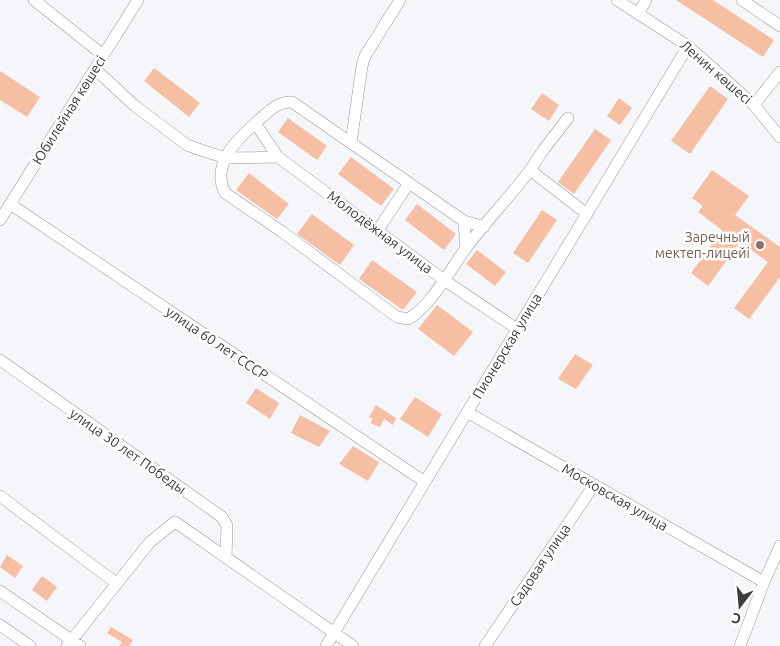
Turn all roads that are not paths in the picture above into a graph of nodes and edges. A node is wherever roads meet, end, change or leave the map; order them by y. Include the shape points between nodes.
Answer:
1 (34, 0) edge
2 (138, 0) edge
3 (400, 0) edge
4 (617, 0) edge
5 (646, 0) edge
6 (742, 0) edge
7 (638, 14) junction
8 (780, 26) edge
9 (688, 46) junction
10 (103, 55) junction
11 (94, 69) junction
12 (780, 72) edge
13 (754, 105) junction
14 (568, 118) dead end
15 (255, 123) junction
16 (780, 138) edge
17 (351, 143) junction
18 (278, 157) junction
19 (226, 158) junction
20 (530, 170) junction
21 (409, 184) junction
22 (10, 204) junction
23 (587, 214) junction
24 (0, 220) edge
25 (464, 221) junction
26 (484, 227) junction
27 (378, 230) junction
28 (466, 248) junction
29 (444, 280) junction
30 (517, 330) junction
31 (0, 360) edge
32 (467, 412) junction
33 (424, 482) junction
34 (594, 485) junction
35 (0, 496) edge
36 (780, 546) edge
37 (226, 558) junction
38 (764, 582) junction
39 (116, 583) junction
40 (0, 591) edge
41 (0, 625) edge
42 (334, 633) junction
43 (73, 644) edge
44 (30, 646) edge
45 (326, 646) edge
46 (353, 646) edge
47 (486, 646) edge
48 (740, 646) edge

1 - 10 street
2 - 10 street, Юбилейная көшесі
3 - 17 street via 365,56
4 - 7 street, Ленин көшесі
5 - 7 street
6 - 8 street
7 - 9 street, Ленин көшесі
9 - 13 street, Ленин көшесі
9 - 23 street, Пионерская улица
10 - 11 street, Юбилейная көшесі
11 - 19 street via 135,106 187,145
11 - 22 street, Юбилейная көшесі
12 - 13 street
13 - 16 street, Ленин көшесі
14 - 20 street
15 - 17 street via 275,106 292,102
15 - 18 street, Молодёжная улица
15 - 19 street via 231,147
17 - 21 street
18 - 19 street
18 - 27 street, Молодёжная улица
19 - 29 street via 220,175 225,192 397,317 408,319 417,314
20 - 23 street
20 - 26 street
21 - 25 street
21 - 27 street
22 - 24 street, Юбилейная көшесі
22 - 33 street, улица 60 лет СССР
23 - 30 street, Пионерская улица
25 - 26 street
25 - 28 street
26 - 28 street
27 - 29 street, Молодёжная улица
28 - 29 street
29 - 30 street, Молодёжная улица
30 - 32 street, Пионерская улица
31 - 37 street, улица 30 лет Победы via 222,517 227,526
32 - 33 street, Пионерская улица
32 - 34 street, Московская улица
33 - 42 street, Пионерская улица
34 - 38 street, Московская улица
34 - 47 street, Садовая улица
35 - 39 street
36 - 38 street
37 - 39 street via 175,522 150,542
37 - 42 street
38 - 48 street
39 - 43 street
40 - 43 street
41 - 44 street
42 - 45 street, Пионерская улица
42 - 46 street

